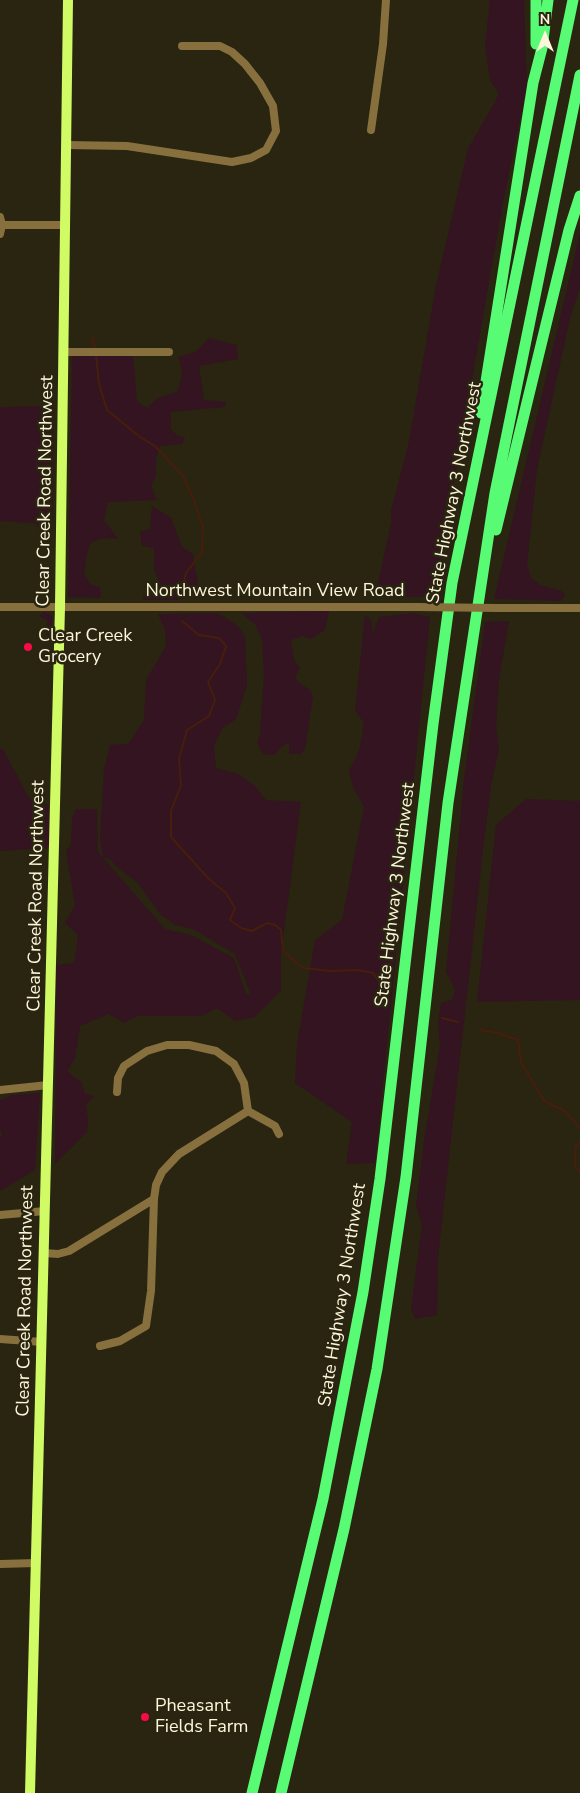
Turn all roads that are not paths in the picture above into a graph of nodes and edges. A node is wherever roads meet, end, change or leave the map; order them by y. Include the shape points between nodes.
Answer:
1 (68, 0) edge
2 (386, 0) edge
3 (536, 0) edge
4 (548, 0) edge
5 (573, 0) edge
6 (182, 46) dead end
7 (580, 75) edge
8 (533, 83) junction
9 (371, 130) dead end
10 (66, 145) junction
11 (580, 196) edge
12 (580, 214) edge
13 (1, 221) edge
14 (64, 225) junction
15 (0, 234) edge
16 (566, 250) junction
17 (64, 352) junction
18 (169, 352) dead end
19 (462, 529) junction
20 (478, 600) junction
21 (0, 607) edge
22 (60, 607) junction
23 (580, 608) edge
24 (48, 1085) junction
25 (0, 1090) edge
26 (117, 1092) dead end
27 (248, 1111) junction
28 (279, 1134) dead end
29 (154, 1199) junction
30 (45, 1211) junction
31 (0, 1215) edge
32 (44, 1253) junction
33 (0, 1339) edge
34 (42, 1342) junction
35 (100, 1346) dead end
36 (0, 1564) edge
37 (36, 1564) junction
38 (30, 1793) edge
39 (252, 1793) edge
40 (280, 1793) edge

1 - 10 main road, Clear Creek Road Northwest
2 - 9 street
3 - 8 highway
4 - 8 highway via 542,48
5 - 19 highway, State Highway 3 Northwest
6 - 10 street via 220,46 232,52 260,82 274,106 276,130 266,150 251,158 232,162 155,149
7 - 20 highway via 495,493
8 - 19 highway
10 - 14 main road, Clear Creek Road Northwest
11 - 16 highway
12 - 16 highway
13 - 14 street
13 - 15 street
14 - 17 main road, Clear Creek Road Northwest
16 - 20 highway
17 - 18 street
17 - 22 main road, Clear Creek Road Northwest
19 - 39 highway, State Highway 3 Northwest via 433,724 382,1160 363,1292 324,1499
20 - 40 highway via 448,802 406,1177 380,1351 344,1528
21 - 22 street, Northwest Mountain View Road
22 - 23 street, Northwest Mountain View Road, bridge
22 - 24 main road, Clear Creek Road Northwest
24 - 25 street
24 - 30 main road, Clear Creek Road Northwest
26 - 27 street via 118,1078 124,1066 146,1051 167,1044 189,1044 216,1051 234,1064 244,1084
27 - 28 street via 275,1126
27 - 29 street via 179,1154 162,1172
29 - 32 street via 69,1251
29 - 35 street via 151,1291 146,1326 120,1341
30 - 31 street
30 - 32 main road, Clear Creek Road Northwest
32 - 34 main road, Clear Creek Road Northwest
33 - 34 street
34 - 37 main road, Clear Creek Road Northwest
36 - 37 street
37 - 38 main road, Clear Creek Road Northwest

